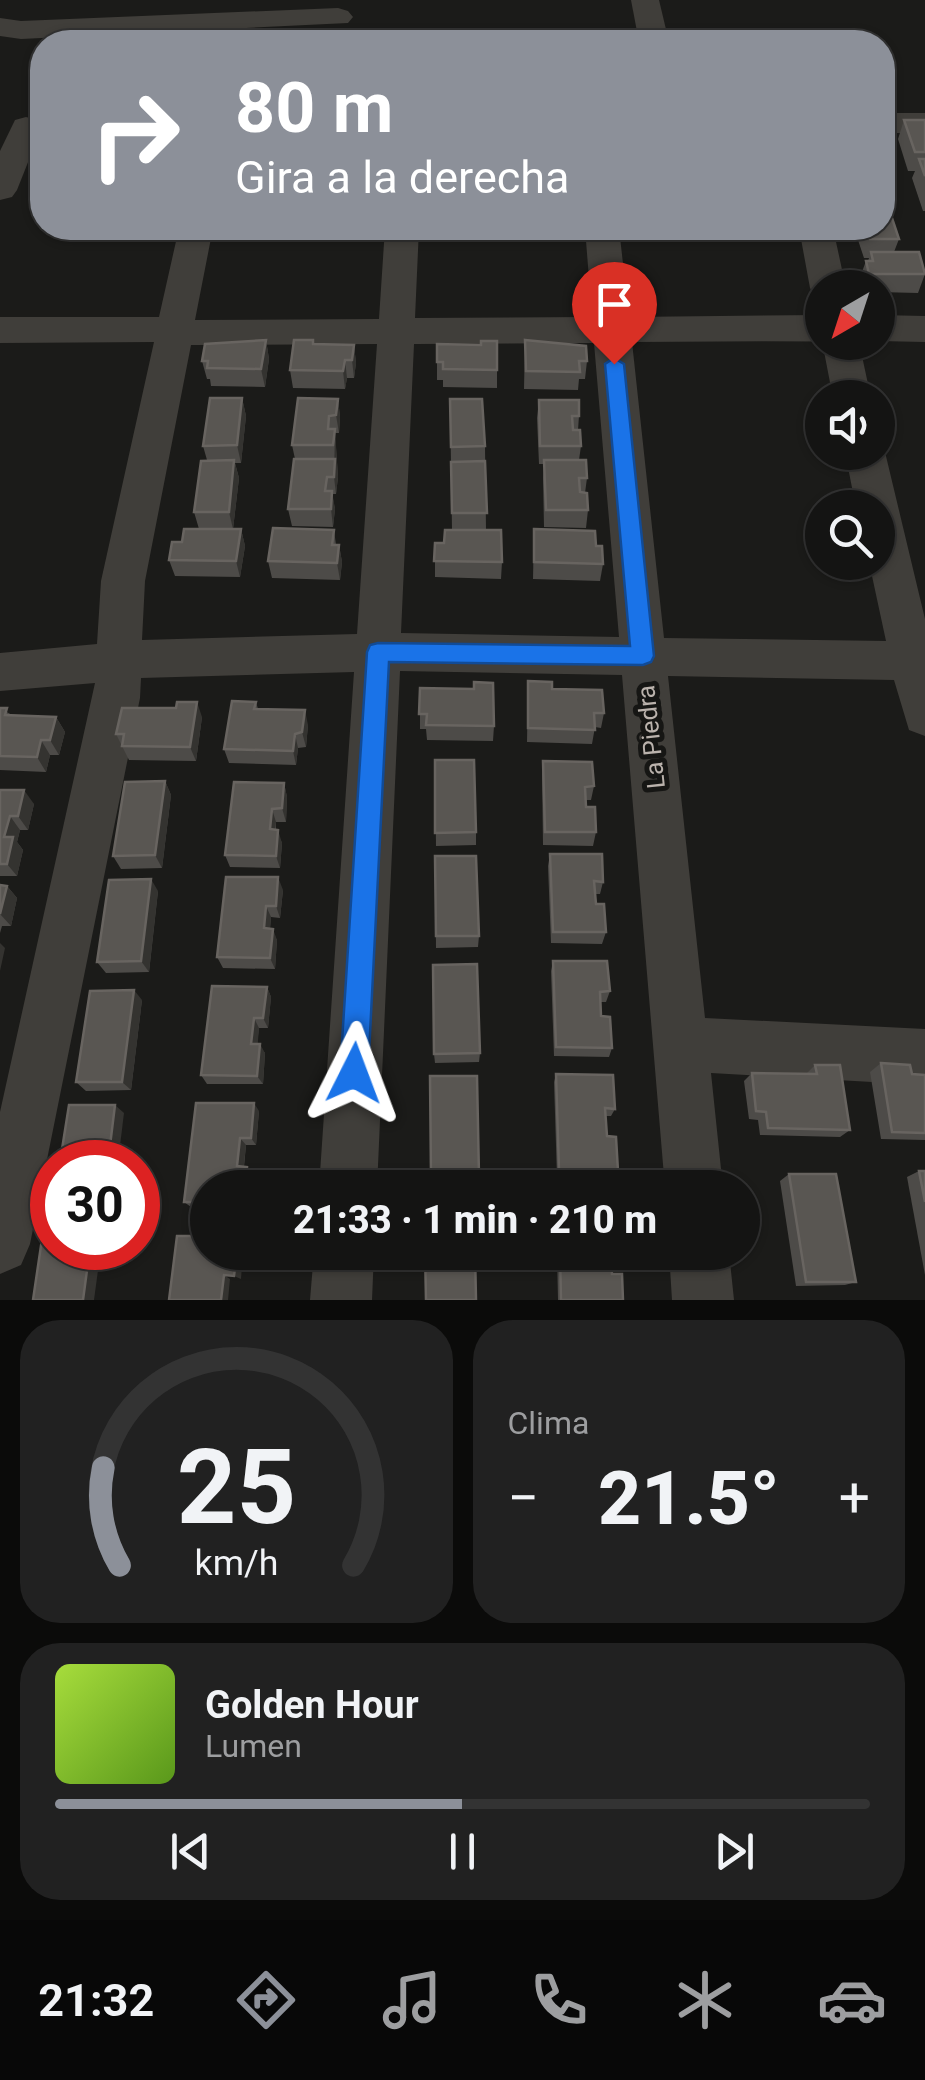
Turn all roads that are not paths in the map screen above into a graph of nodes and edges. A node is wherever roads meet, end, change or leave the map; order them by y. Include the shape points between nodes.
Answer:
1 (644, 0) edge
2 (89, 14) edge
3 (338, 20) edge
4 (0, 27) edge
5 (651, 30) edge
6 (895, 123) edge
7 (925, 123) edge
8 (23, 128) edge
9 (0, 190) edge
10 (193, 240) edge
11 (401, 240) edge
12 (603, 240) edge
13 (818, 240) edge
14 (824, 270) edge
15 (611, 328) junction
16 (805, 328) edge
17 (895, 328) edge
18 (173, 329) junction
19 (925, 329) edge
20 (0, 330) edge
21 (395, 333) junction
22 (895, 576) edge
23 (378, 652) junction
24 (643, 656) junction
25 (118, 661) junction
26 (918, 661) edge
27 (0, 672) edge
28 (925, 716) edge
29 (682, 1044) junction
30 (925, 1057) edge
31 (349, 1170) edge
32 (692, 1170) edge
33 (0, 1244) edge
34 (343, 1270) edge
35 (700, 1270) edge
36 (341, 1300) edge
37 (703, 1300) edge

1 - 5 street
2 - 3 street
2 - 4 street
6 - 7 street
8 - 9 street
10 - 18 street
11 - 21 street
12 - 15 street, La Piedra
13 - 14 street
15 - 16 street
15 - 21 street
15 - 24 street, La Piedra
17 - 19 street
18 - 20 street
18 - 21 street
18 - 25 street via 123,581
21 - 23 street
22 - 26 street
23 - 24 street
23 - 25 street
23 - 31 street
24 - 26 street
24 - 29 street, La Piedra
25 - 27 street
25 - 33 street via 117,698
26 - 28 street
29 - 30 street
29 - 32 street, La Piedra
34 - 36 street
35 - 37 street

